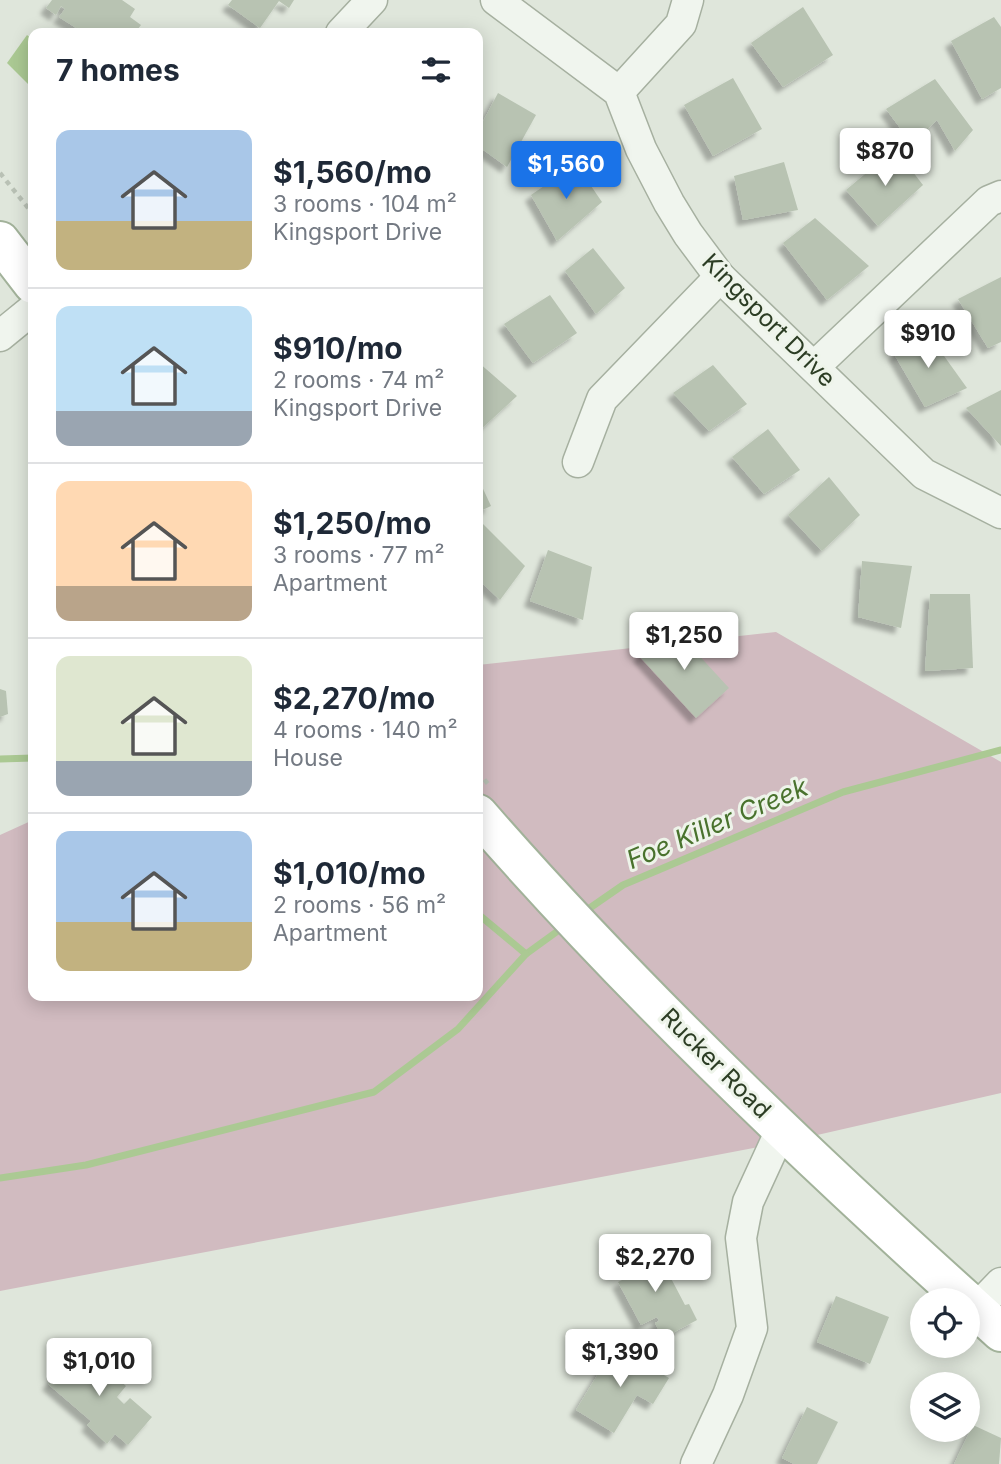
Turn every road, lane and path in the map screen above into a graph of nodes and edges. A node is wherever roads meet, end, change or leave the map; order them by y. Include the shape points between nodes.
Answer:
1 (372, 0) edge
2 (496, 0) edge
3 (688, 0) edge
4 (346, 28) edge
5 (619, 92) junction
6 (0, 173) edge
7 (1001, 196) edge
8 (28, 208) edge
9 (0, 241) edge
10 (28, 277) edge
11 (720, 277) junction
12 (28, 313) edge
13 (0, 336) edge
14 (815, 366) junction
15 (579, 462) dead end
16 (1001, 513) edge
17 (483, 819) edge
18 (782, 1128) junction
19 (982, 1305) edge
20 (696, 1464) edge

1 - 4 street
2 - 5 street
3 - 5 street via 681,24
5 - 11 street, Kingsport Drive via 640,149 669,203
6 - 8 path
7 - 14 street via 989,201
9 - 10 main road
11 - 14 street, Kingsport Drive
11 - 15 street via 602,399
12 - 13 street
14 - 16 street, Kingsport Drive via 924,474
17 - 18 main road, Rucker Road
18 - 19 main road, Rucker Road
18 - 20 street via 748,1202 741,1238 752,1328

